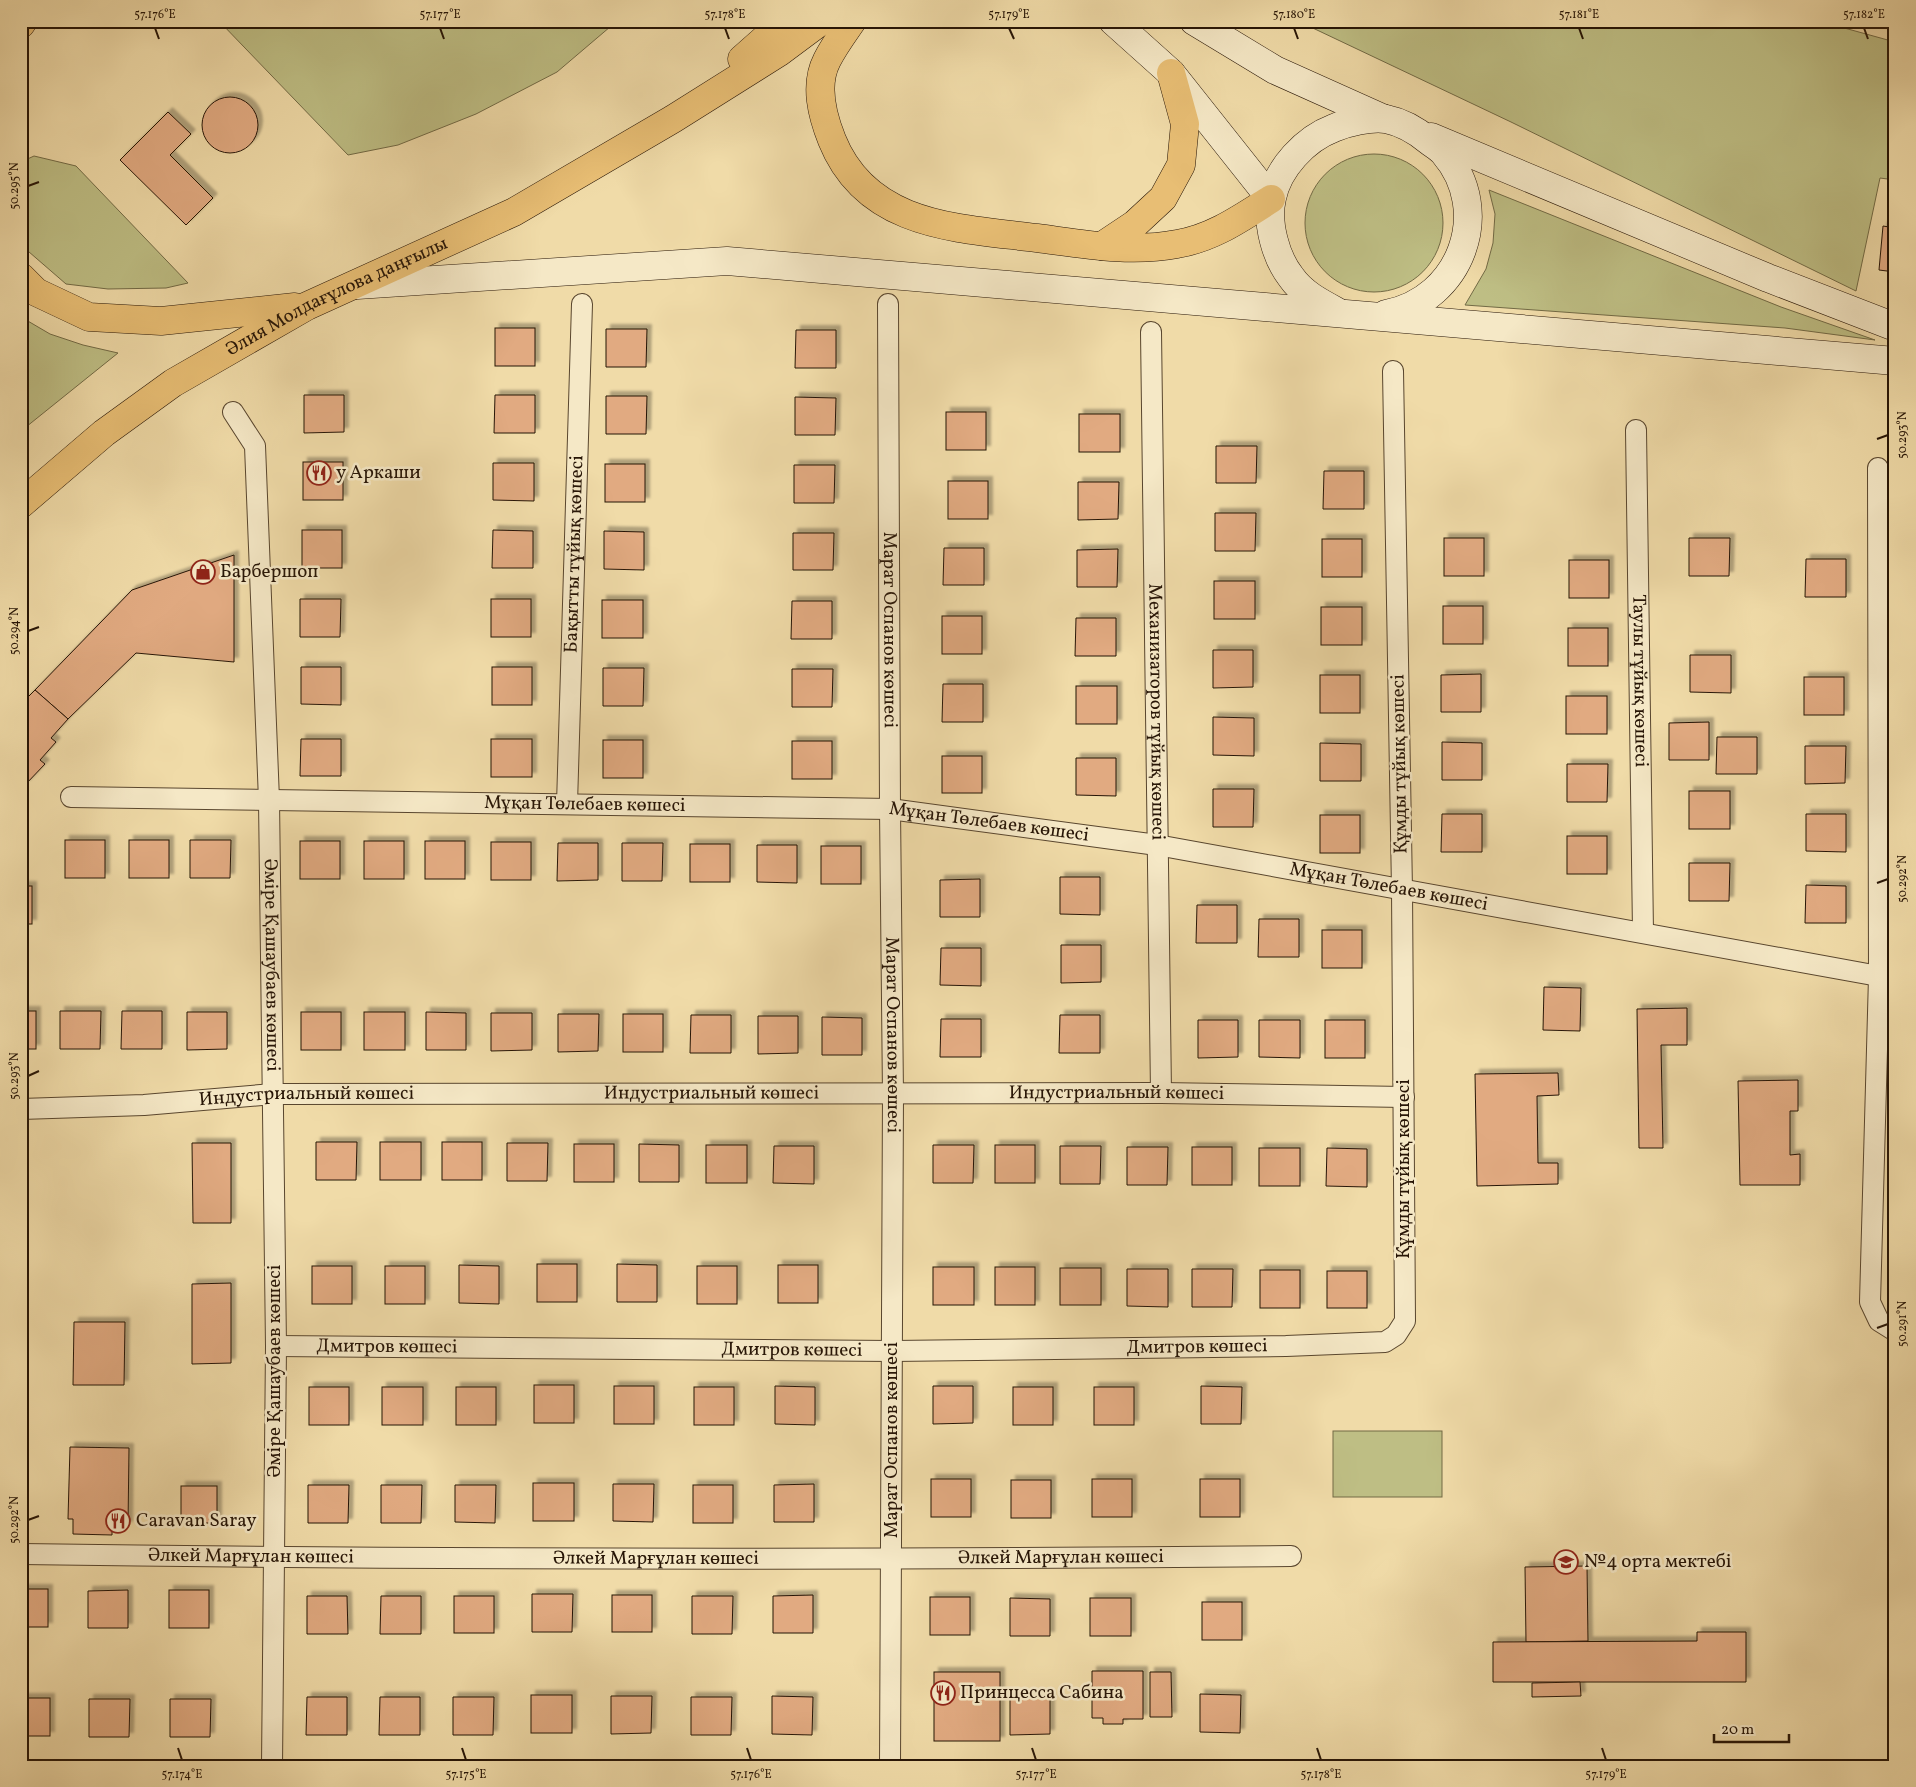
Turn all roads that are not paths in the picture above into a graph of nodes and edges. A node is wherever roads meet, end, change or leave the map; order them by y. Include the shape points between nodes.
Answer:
1 (786, 21) edge
2 (821, 21) edge
3 (852, 21) edge
4 (1113, 21) edge
5 (1194, 21) edge
6 (1171, 73) junction
7 (1385, 119) junction
8 (673, 120) junction
9 (1417, 131) junction
10 (1271, 199) junction
11 (1102, 246) junction
12 (21, 277) edge
13 (355, 285) junction
14 (582, 304) dead end
15 (888, 304) dead end
16 (307, 306) junction
17 (1341, 314) junction
18 (1372, 317) junction
19 (1895, 327) edge
20 (1151, 332) dead end
21 (1895, 361) edge
22 (1394, 371) dead end
23 (233, 412) dead end
24 (1636, 430) dead end
25 (1878, 468) dead end
26 (21, 504) edge
27 (70, 797) dead end
28 (269, 800) junction
29 (567, 804) junction
30 (890, 809) junction
31 (1157, 845) junction
32 (1402, 890) junction
33 (1643, 932) junction
34 (1887, 978) edge
35 (1161, 1093) junction
36 (273, 1094) junction
37 (893, 1095) junction
38 (1404, 1096) junction
39 (21, 1109) edge
40 (1887, 1326) edge
41 (1396, 1335) joint
42 (276, 1346) junction
43 (893, 1351) junction
44 (21, 1554) edge
45 (1292, 1556) dead end
46 (275, 1558) junction
47 (892, 1560) junction
48 (272, 1766) edge
49 (890, 1766) edge

1 - 8 main road
2 - 8 main road via 778,53
3 - 11 main road via 827,60 821,78 821,105 836,151 849,173 865,189 885,205 951,227
4 - 6 main road
5 - 7 main road via 1275,70
6 - 10 main road
6 - 11 main road via 1185,124 1180,165 1164,198 1135,224
7 - 9 main road
7 - 10 main road via 1350,121 1318,134 1293,156
8 - 13 main road, Әлия Молдағұлова даңғылы via 514,212
9 - 18 main road via 1444,153 1461,182 1468,215 1464,246 1451,274 1430,296 1402,311
9 - 19 main road via 1768,278
10 - 11 main road via 1224,229 1178,244 1138,249
10 - 17 main road via 1276,250 1291,277 1313,299
12 - 16 main road via 36,292 89,317 162,321
13 - 16 main road, Әлия Молдағұлова даңғылы
13 - 17 main road via 727,261
14 - 29 street, Бақытты тұйық көшесі
15 - 30 street, Марат Оспанов көшесі
16 - 26 main road, Әлия Молдағұлова даңғылы via 173,383 104,433
17 - 18 main road
18 - 21 main road
20 - 31 street, Механизаторов тұйық көшесі
22 - 32 street, Құмды тұйық көшесі
23 - 28 street, Әміре Қашаубаев көшесі via 255,446
24 - 33 street, Таулы тұйық көшесі
25 - 34 street
27 - 28 street, Мұқан Төлебаев көшесі
28 - 29 street, Мұқан Төлебаев көшесі
28 - 36 street, Әміре Қашаубаев көшесі
29 - 30 street, Мұқан Төлебаев көшесі
30 - 31 street, Мұқан Төлебаев көшесі
30 - 37 street, Марат Оспанов көшесі
31 - 32 street, Мұқан Төлебаев көшесі
31 - 35 street, Механизаторов тұйық көшесі
32 - 33 street, Мұқан Төлебаев көшесі
32 - 38 street, Құмды тұйық көшесі
33 - 34 street, Мұқан Төлебаев көшесі
34 - 40 street via 1870,1302
35 - 37 street, Индустриальный көшесі
35 - 38 street, Индустриальный көшесі
36 - 37 street, Индустриальный көшесі
36 - 39 street, Индустриальный көшесі via 144,1105
36 - 42 street, Әміре Қашаубаев көшесі
37 - 43 street, Марат Оспанов көшесі
38 - 41 street, Құмды тұйық көшесі via 1405,1321
41 - 43 street, Дмитров көшесі via 1385,1342 1286,1346
42 - 43 street, Дмитров көшесі
42 - 46 street, Әміре Қашаубаев көшесі
43 - 47 street, Марат Оспанов көшесі
44 - 46 street, Әлкей Марғұлан көшесі
45 - 47 street, Әлкей Марғұлан көшесі
46 - 47 street, Әлкей Марғұлан көшесі
46 - 48 street, Әміре Қашаубаев көшесі
47 - 49 street, Марат Оспанов көшесі

